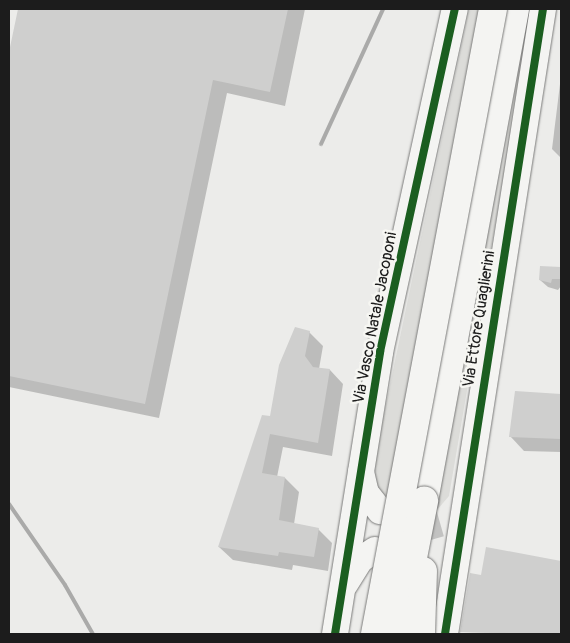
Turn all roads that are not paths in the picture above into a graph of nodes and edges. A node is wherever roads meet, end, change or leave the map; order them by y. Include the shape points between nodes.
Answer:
1 (455, 9) edge
2 (493, 9) edge
3 (516, 9) edge
4 (543, 9) edge
5 (361, 471) junction
6 (466, 490) junction
7 (424, 501) junction
8 (380, 511) tunnel mouth
9 (440, 524) tunnel mouth
10 (376, 550) dead end
11 (434, 565) dead end
12 (342, 590) junction
13 (447, 623) edge
14 (335, 634) edge
15 (375, 634) edge
16 (398, 634) edge
17 (421, 634) edge

1 - 5 main road, Via Vasco Natale Jacoponi via 380,352
2 - 15 highway, bridge
3 - 7 highway
4 - 6 main road, Via Ettore Quaglierini
5 - 8 main road via 366,493
5 - 12 main road, Via Vasco Natale Jacoponi
6 - 9 main road
6 - 13 main road, Via Ettore Quaglierini
7 - 16 highway, bridge
7 - 17 highway, bridge
10 - 12 main road via 360,560
11 - 13 main road via 445,581
12 - 14 main road, Via Vasco Natale Jacoponi

